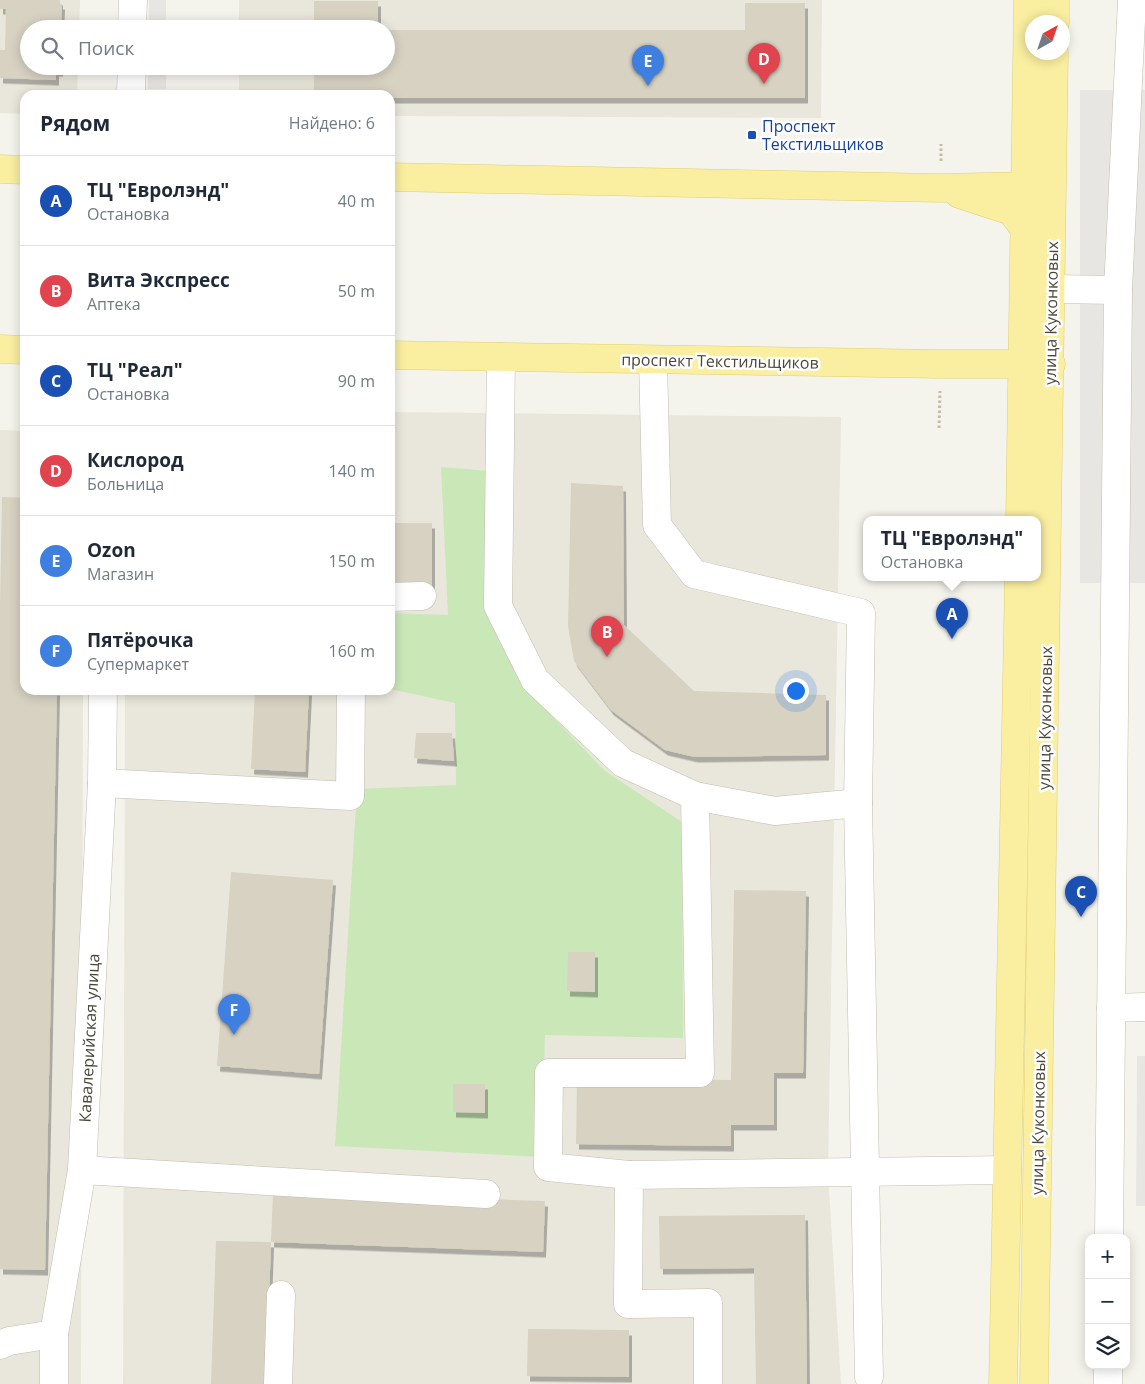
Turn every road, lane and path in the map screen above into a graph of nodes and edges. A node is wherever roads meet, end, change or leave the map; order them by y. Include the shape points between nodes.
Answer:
1 (133, 0) edge
2 (1028, 0) edge
3 (1055, 0) edge
4 (1132, 0) edge
5 (1055, 15) edge
6 (132, 20) edge
7 (1054, 60) edge
8 (132, 75) edge
9 (131, 90) edge
10 (0, 169) edge
11 (20, 170) edge
12 (395, 177) edge
13 (1025, 186) junction
14 (941, 188) junction
15 (1025, 229) junction
16 (1024, 289) junction
17 (1052, 289) junction
18 (1118, 290) junction
19 (0, 349) edge
20 (20, 350) edge
21 (395, 356) edge
22 (501, 357) junction
23 (653, 360) junction
24 (1023, 364) junction
25 (1051, 364) junction
26 (940, 386) dead end
27 (939, 428) dead end
28 (1020, 516) edge
29 (1019, 581) edge
30 (422, 596) dead end
31 (395, 597) edge
32 (103, 695) edge
33 (351, 695) edge
34 (102, 783) junction
35 (695, 796) junction
36 (858, 803) junction
37 (1145, 1007) edge
38 (1111, 1008) junction
39 (82, 1170) junction
40 (1007, 1170) junction
41 (864, 1172) junction
42 (629, 1175) junction
43 (486, 1194) dead end
44 (1109, 1234) edge
45 (281, 1295) dead end
46 (54, 1334) junction
47 (0, 1345) edge
48 (1108, 1369) edge
49 (870, 1377) dead end
50 (54, 1384) edge
51 (278, 1384) edge
52 (708, 1384) edge
53 (1003, 1384) edge
54 (1034, 1384) edge
55 (1108, 1384) edge

1 - 6 street
2 - 13 main road, улица Куконковых
3 - 5 main road
4 - 18 street
7 - 17 main road, улица Куконковых
8 - 9 street
10 - 11 main road
12 - 14 main road
13 - 14 main road
13 - 15 main road, улица Куконковых
13 - 17 main road
14 - 15 main road via 1011,211
15 - 16 main road, улица Куконковых
15 - 17 main road via 1037,245
16 - 17 main road
16 - 24 main road, улица Куконковых
17 - 18 street
17 - 25 main road, улица Куконковых
18 - 38 street
19 - 20 main road
21 - 22 main road, проспект Текстильщиков
22 - 23 main road, проспект Текстильщиков
22 - 35 street via 498,606 535,680 623,763
23 - 24 main road, проспект Текстильщиков
23 - 36 street via 657,525 694,574 860,613
24 - 25 main road, проспект Текстильщиков
24 - 28 main road, улица Куконковых
25 - 54 main road, улица Куконковых
26 - 27 path
29 - 40 main road, улица Куконковых
30 - 31 street
32 - 34 street, Кавалерийская улица
33 - 34 street via 350,796
34 - 39 street, Кавалерийская улица
35 - 36 street via 778,811
35 - 42 street via 700,1073 549,1073 548,1167
36 - 41 street
37 - 38 street
38 - 44 street
39 - 43 street
39 - 46 street, Кавалерийская улица
40 - 41 street
40 - 53 main road, улица Куконковых
41 - 42 street
41 - 49 street
42 - 52 street via 628,1304 708,1303
45 - 51 street
46 - 47 street
46 - 50 street, Кавалерийская улица
48 - 55 street

